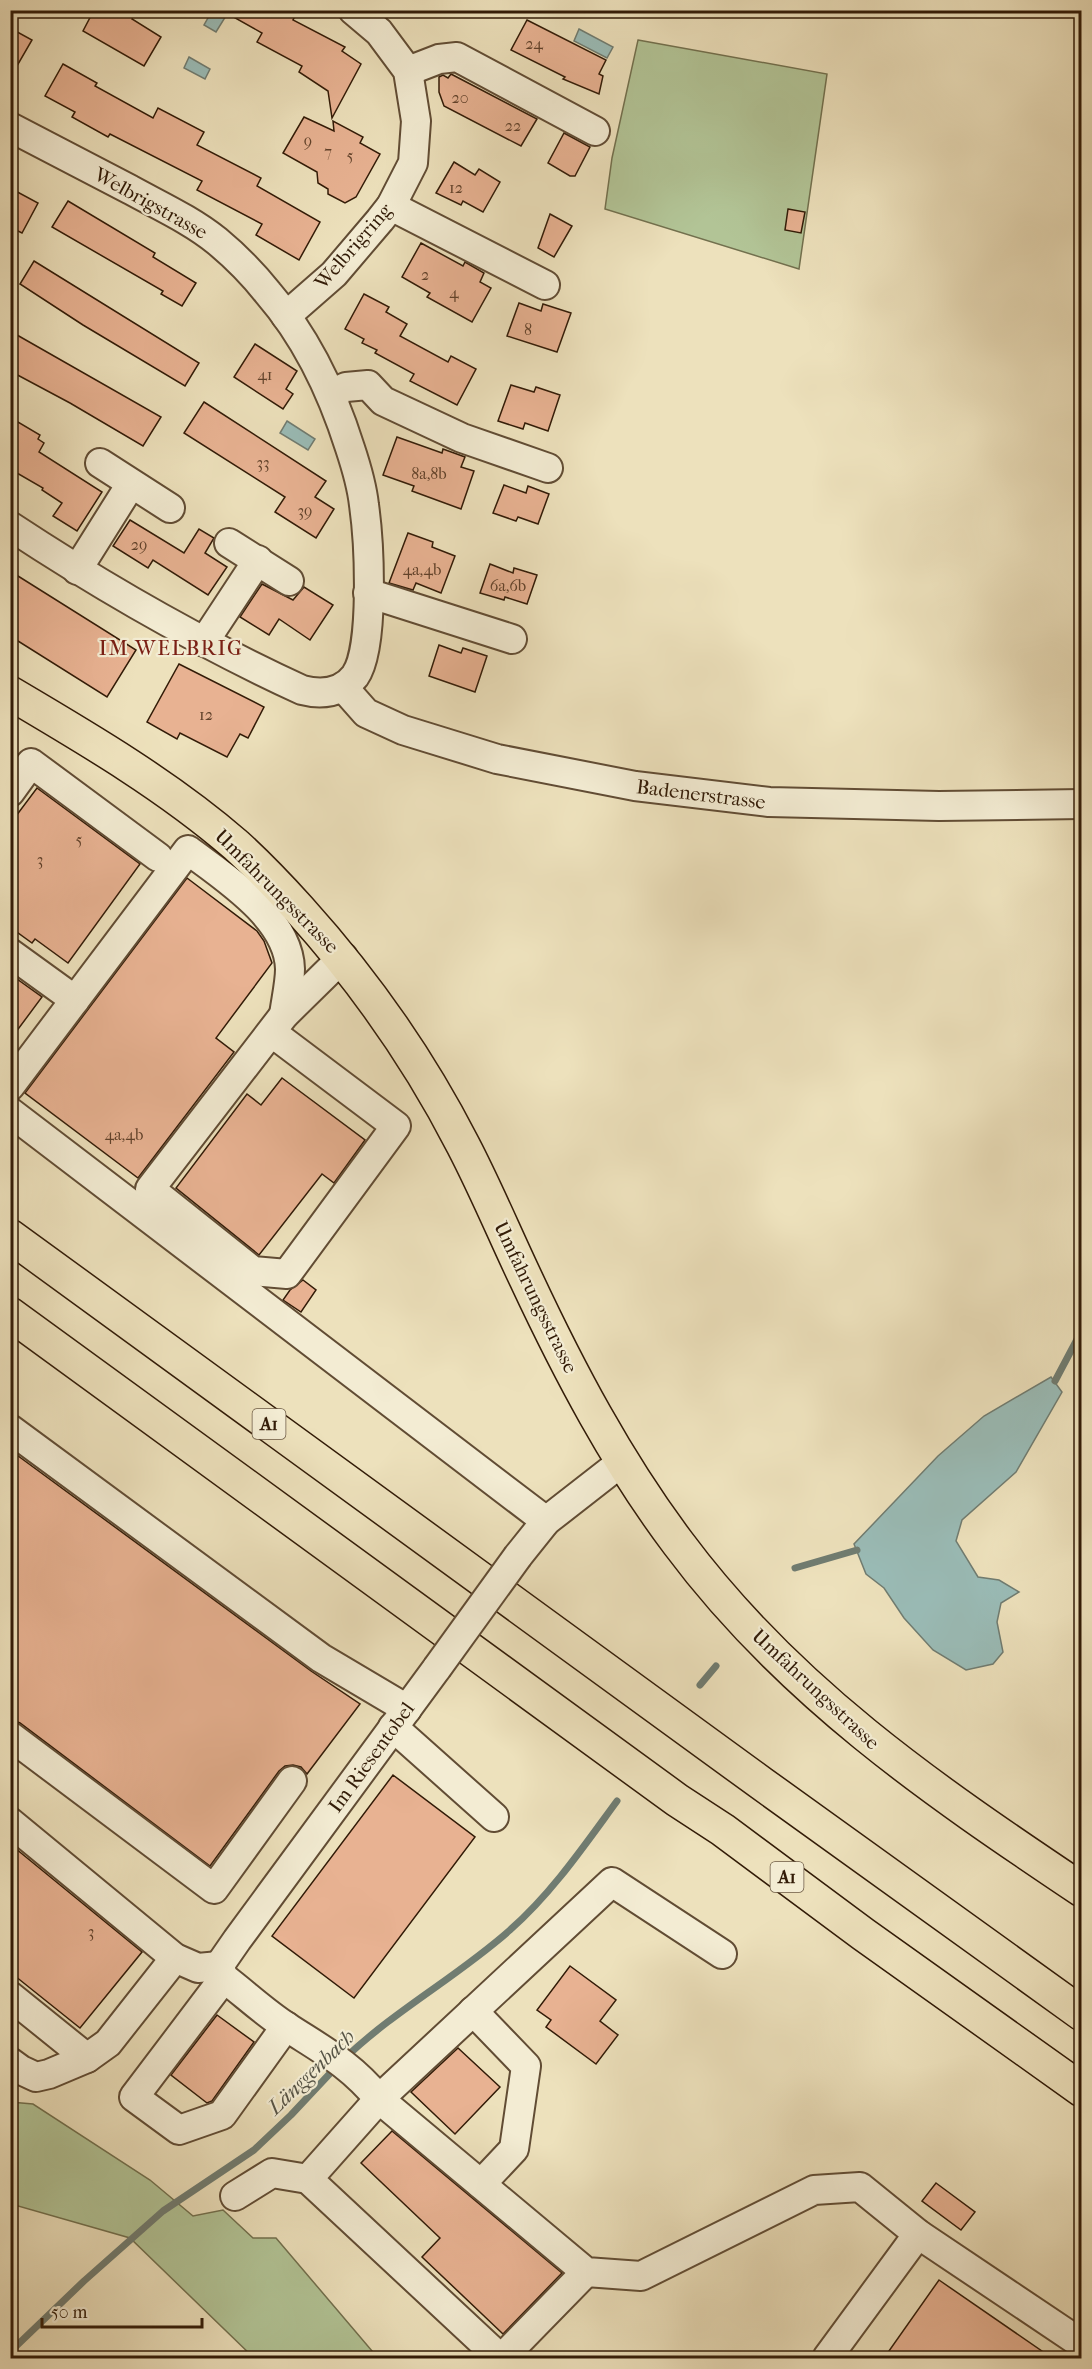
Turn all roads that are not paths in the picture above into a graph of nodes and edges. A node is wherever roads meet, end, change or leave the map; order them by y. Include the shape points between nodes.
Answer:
1 (353, 10) edge
2 (408, 71) junction
3 (10, 127) edge
4 (595, 131) dead end
5 (391, 206) junction
6 (545, 285) dead end
7 (286, 316) junction
8 (331, 394) junction
9 (100, 463) dead end
10 (548, 468) dead end
11 (131, 484) junction
12 (170, 508) dead end
13 (10, 526) edge
14 (230, 543) dead end
15 (258, 560) junction
16 (77, 570) junction
17 (289, 581) dead end
18 (368, 593) junction
19 (512, 639) dead end
20 (204, 642) junction
21 (344, 687) junction
22 (10, 693) edge
23 (10, 792) edge
24 (1082, 804) edge
25 (158, 857) dead end
26 (10, 953) edge
27 (342, 957) junction
28 (75, 1000) junction
29 (278, 1024) junction
30 (10, 1086) edge
31 (10, 1112) edge
32 (10, 1236) edge
33 (10, 1314) edge
34 (10, 1429) edge
35 (623, 1461) junction
36 (546, 1521) junction
37 (400, 1718) junction
38 (10, 1736) edge
39 (292, 1781) dead end
40 (494, 1817) dead end
41 (10, 1822) edge
42 (1082, 1890) edge
43 (722, 1954) dead end
44 (175, 1958) junction
45 (222, 1972) junction
46 (10, 1996) edge
47 (473, 2011) junction
48 (1082, 2014) edge
49 (285, 2026) junction
50 (87, 2058) junction
51 (10, 2062) edge
52 (370, 2088) junction
53 (1082, 2090) edge
54 (308, 2179) junction
55 (481, 2184) junction
56 (235, 2196) dead end
57 (918, 2234) junction
58 (586, 2272) junction
59 (1082, 2344) edge
60 (501, 2358) edge
61 (827, 2358) edge

1 - 2 street, Welbrigring via 379,32
2 - 4 street via 456,57
2 - 5 street, Welbrigring via 416,121 413,163
3 - 7 street, Welbrigstrasse via 180,216 216,241 268,292
5 - 6 street
5 - 7 street, Welbrigring via 334,274
7 - 8 street, Welbrigstrasse via 312,355
8 - 10 street via 346,387 368,385 384,401 462,438
8 - 18 street, Welbrigstrasse via 351,450 364,504
9 - 11 street
11 - 12 street
11 - 16 street
13 - 16 street
14 - 15 street
15 - 17 street
15 - 20 street
16 - 20 street
18 - 19 street
18 - 21 street, Welbrigstrasse via 362,657 355,675
20 - 21 street via 302,690 316,694
21 - 24 street, Badenerstrasse via 366,713 403,730 497,759 634,786 769,802
22 - 27 main road, Umfahrungsstrasse via 207,821 256,863
23 - 25 street via 31,763
26 - 28 street
27 - 29 street
27 - 35 main road, Umfahrungsstrasse via 441,1104 559,1347
28 - 29 street via 188,849 248,896 283,937 290,968
28 - 30 street
29 - 29 street via 396,1126 287,1274 253,1271 150,1189
31 - 36 street
32 - 48 main road, A1
33 - 53 main road, A1
34 - 37 street
35 - 36 street, Im Riesentobel
35 - 42 main road, Umfahrungsstrasse via 699,1571 808,1687 911,1773
36 - 37 street, Im Riesentobel, bridge
37 - 40 street
37 - 45 street, Im Riesentobel
38 - 39 street via 214,1889
41 - 44 street
43 - 47 street via 612,1882
44 - 45 street via 198,1968
44 - 50 street via 108,2043
45 - 49 street
45 - 49 street, Im Riesentobel via 134,2097 179,2130 222,2115
46 - 50 street
47 - 52 street
47 - 55 street via 526,2066 514,2149
49 - 52 street via 322,2047
50 - 51 street via 36,2077
52 - 54 street
52 - 55 street
54 - 56 street via 272,2173
54 - 60 street
55 - 58 street
57 - 58 street via 860,2187 814,2190 641,2276
57 - 59 street
57 - 61 street
58 - 60 street

